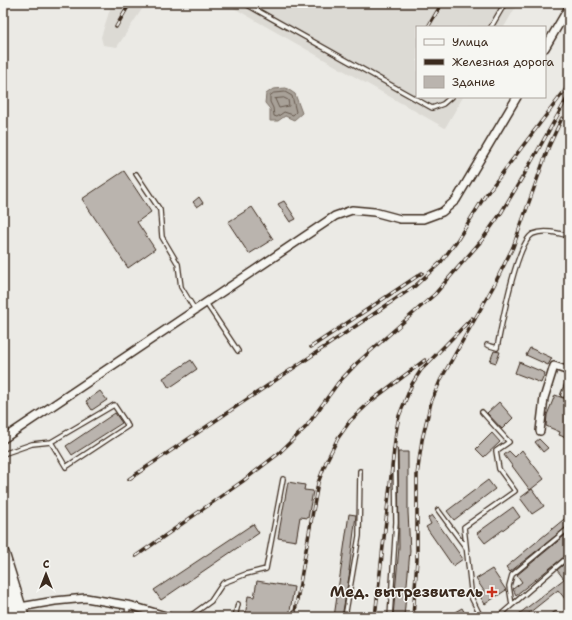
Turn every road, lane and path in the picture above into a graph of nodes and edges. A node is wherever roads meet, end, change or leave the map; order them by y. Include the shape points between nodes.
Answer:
1 (244, 3) edge
2 (505, 3) edge
3 (569, 7) edge
4 (492, 26) edge
5 (546, 46) edge
6 (450, 98) edge
7 (516, 98) edge
8 (136, 174) dead end
9 (569, 236) edge
10 (206, 303) junction
11 (194, 310) junction
12 (487, 345) dead end
13 (238, 352) dead end
14 (569, 371) edge
15 (569, 379) edge
16 (563, 395) dead end
17 (482, 412) dead end
18 (540, 431) dead end
19 (3, 439) edge
20 (52, 442) junction
21 (395, 450) dead end
22 (3, 454) edge
23 (360, 471) dead end
24 (283, 479) dead end
25 (438, 510) dead end
26 (569, 528) edge
27 (467, 550) junction
28 (3, 552) edge
29 (569, 556) edge
30 (3, 587) edge
31 (238, 604) dead end
32 (128, 605) junction
33 (512, 605) junction
34 (21, 612) edge
35 (12, 617) edge
36 (127, 617) edge
37 (169, 617) edge
38 (189, 617) edge
39 (235, 617) edge
40 (345, 617) edge
41 (390, 617) edge
42 (481, 617) edge
43 (498, 617) edge
44 (552, 617) edge
45 (564, 617) edge

1 - 6 lane via 432,108
2 - 4 lane
3 - 5 street
7 - 10 street via 456,200 442,212 423,219 400,219 374,212 352,210 336,216
8 - 11 lane via 160,210 162,237 178,264 181,287
9 - 12 lane via 540,232 526,240 508,291 498,348
10 - 11 street
10 - 13 lane
11 - 19 street
14 - 18 street via 554,366 544,398
15 - 16 lane
17 - 27 lane via 509,442 496,451 499,469 515,491 464,527
20 - 20 lane via 114,405 128,426 66,467
20 - 22 lane via 32,444
21 - 41 lane via 396,522
23 - 40 lane via 358,536
24 - 38 lane via 266,569 223,583 211,601
25 - 27 lane
26 - 33 lane via 512,575 509,586
27 - 42 lane via 472,599
28 - 34 main road
29 - 33 lane
30 - 35 main road
31 - 39 lane
32 - 34 street via 86,598 55,601
32 - 36 lane
32 - 37 street
33 - 43 lane
44 - 45 lane via 556,614

